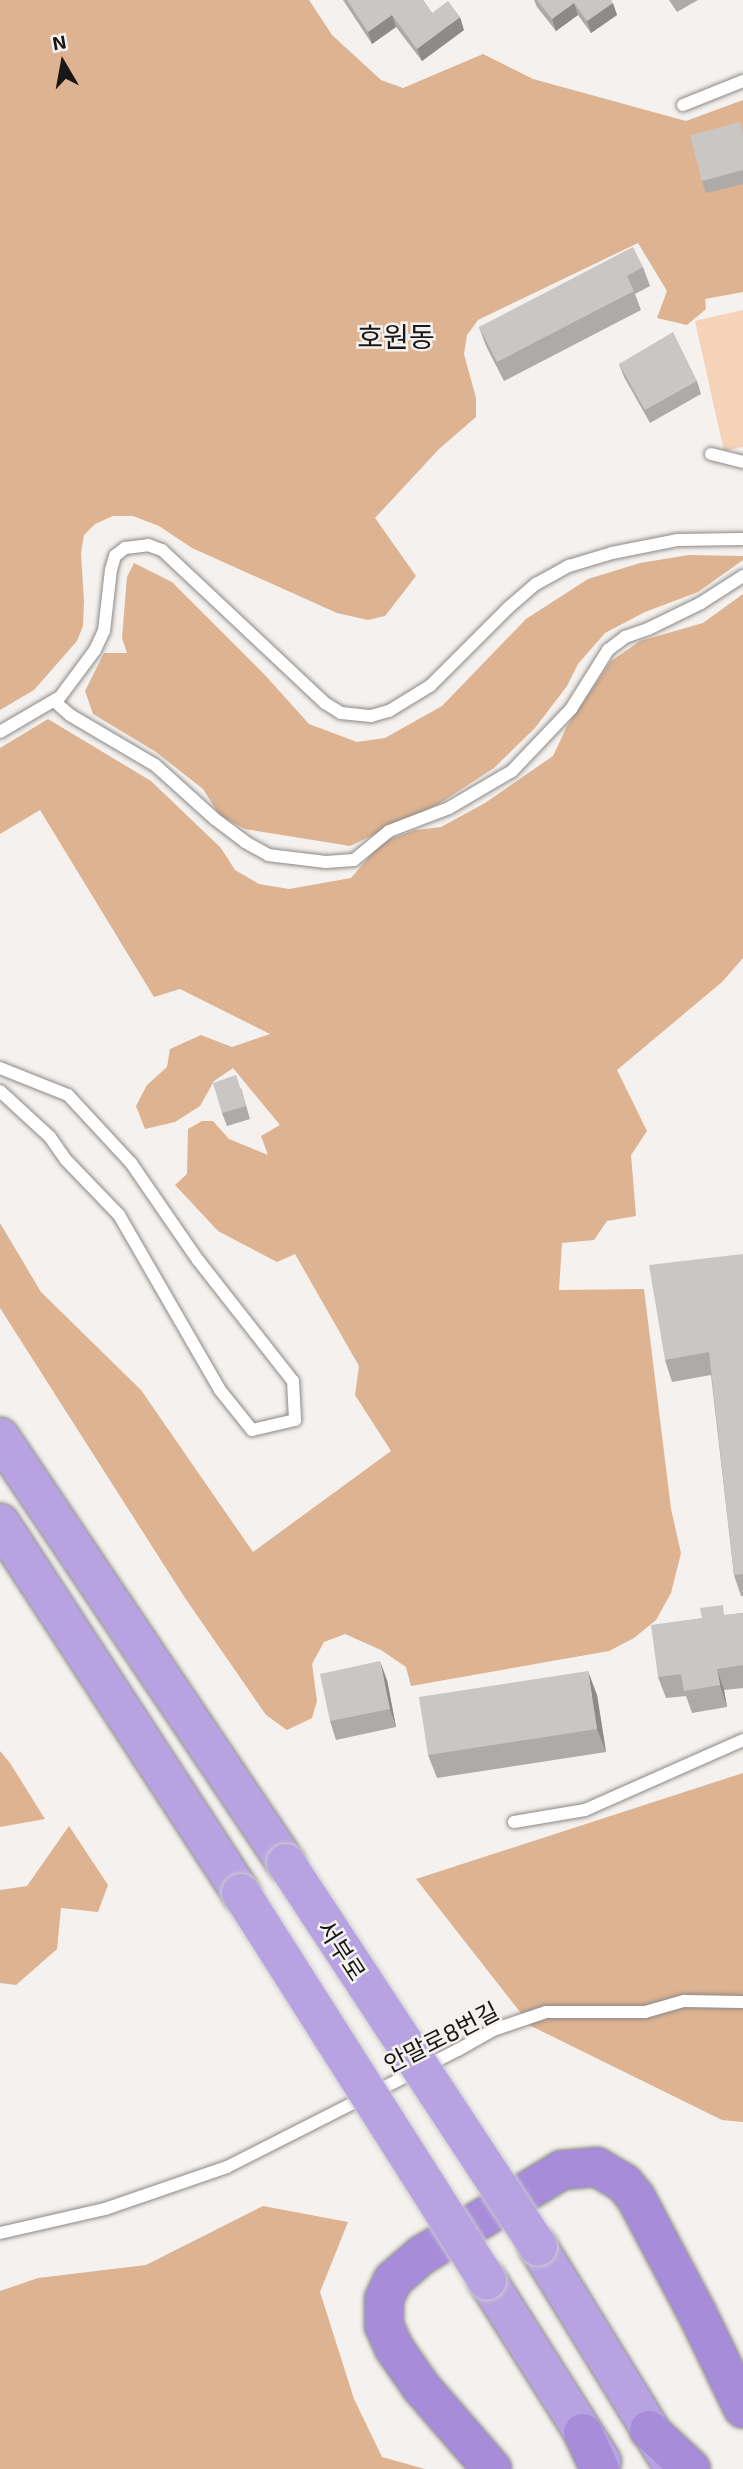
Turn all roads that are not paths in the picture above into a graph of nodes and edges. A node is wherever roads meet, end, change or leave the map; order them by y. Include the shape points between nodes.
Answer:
1 (743, 81) edge
2 (683, 105) dead end
3 (711, 454) dead end
4 (743, 462) edge
5 (743, 539) edge
6 (743, 576) edge
7 (54, 701) junction
8 (0, 732) edge
9 (0, 1069) edge
10 (0, 1091) edge
11 (0, 1437) edge
12 (0, 1523) edge
13 (743, 1740) edge
14 (514, 1822) dead end
15 (743, 2002) edge
16 (0, 2233) edge
17 (743, 2408) edge
18 (649, 2430) junction
19 (583, 2433) junction
20 (492, 2469) edge
21 (600, 2469) edge
22 (607, 2469) edge
23 (675, 2469) edge
24 (691, 2469) edge

1 - 2 lane
3 - 4 lane
5 - 7 lane via 665,542 569,566 536,584 508,608 430,686 389,711 371,716 341,713 325,703 162,550 148,545 125,548 111,570 104,631
6 - 7 lane via 701,603 625,636 608,650 571,709 512,771 427,819 389,831 354,860 326,862 268,855 215,819 155,765
7 - 8 lane
9 - 10 lane via 68,1095 131,1163 198,1260 293,1381 295,1420 252,1430 220,1390 120,1215 50,1137
11 - 18 highway, 서부로, bridge via 538,2247
12 - 19 highway, bridge
13 - 14 lane via 585,1810
15 - 16 lane, 안말로8번길 via 684,2001 645,2012 546,2012 493,2030 227,2167 105,2209
17 - 20 highway via 636,2198 624,2183 597,2167 562,2170 422,2255 393,2280 384,2299 384,2326 394,2348 421,2387
18 - 23 highway, 서부로
18 - 24 highway
19 - 21 highway
19 - 22 highway

